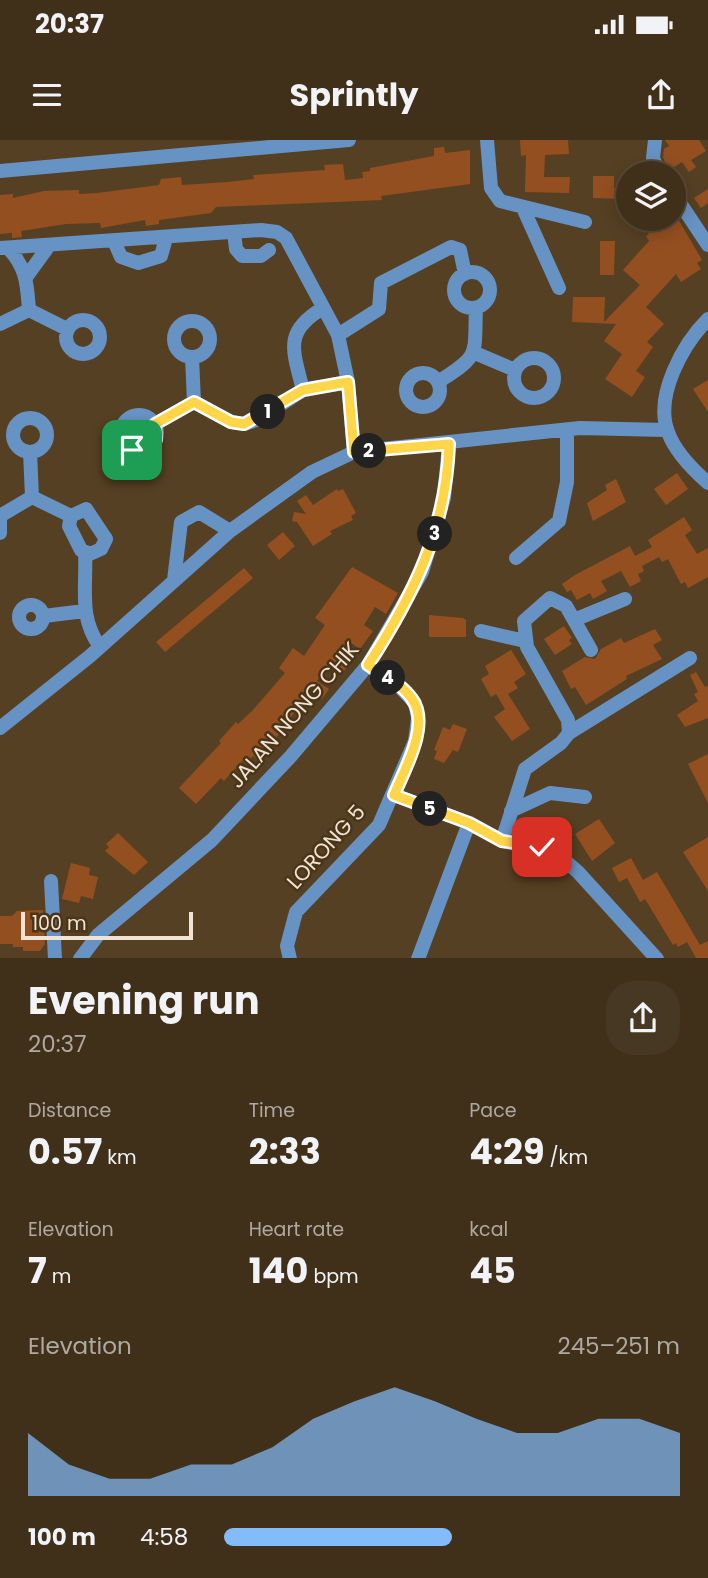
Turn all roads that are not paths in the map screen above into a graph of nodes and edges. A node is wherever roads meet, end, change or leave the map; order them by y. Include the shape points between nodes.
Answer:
1 (187, 140) edge
2 (349, 140) edge
3 (487, 140) edge
4 (655, 140) edge
5 (187, 156) junction
6 (654, 161) edge
7 (0, 172) edge
8 (523, 208) junction
9 (686, 212) edge
10 (585, 222) dead end
11 (234, 232) junction
12 (166, 238) junction
13 (114, 241) junction
14 (708, 246) edge
15 (48, 247) junction
16 (4, 248) edge
17 (269, 250) dead end
18 (465, 274) junction
19 (27, 276) junction
20 (559, 288) dead end
21 (323, 308) junction
22 (476, 308) junction
23 (29, 310) junction
24 (708, 319) edge
25 (0, 324) edge
26 (67, 329) dead end
27 (338, 335) junction
28 (475, 353) junction
29 (192, 357) dead end
30 (515, 370) dead end
31 (348, 382) junction
32 (438, 382) dead end
33 (303, 390) junction
34 (194, 402) junction
35 (155, 424) dead end
36 (566, 430) junction
37 (666, 430) junction
38 (449, 444) junction
39 (30, 452) dead end
40 (354, 452) junction
41 (708, 483) edge
42 (32, 498) junction
43 (71, 516) junction
44 (0, 518) edge
45 (230, 531) junction
46 (0, 533) edge
47 (85, 552) junction
48 (516, 558) dead end
49 (174, 580) junction
50 (625, 599) dead end
51 (84, 611) junction
52 (44, 617) dead end
53 (574, 620) junction
54 (481, 631) dead end
55 (524, 641) junction
56 (100, 648) junction
57 (591, 650) dead end
58 (690, 658) dead end
59 (368, 665) junction
60 (0, 728) edge
61 (569, 733) junction
62 (394, 795) junction
63 (586, 797) dead end
64 (511, 811) junction
65 (469, 823) junction
66 (502, 841) junction
67 (51, 881) dead end
68 (55, 958) edge
69 (80, 958) edge
70 (290, 958) edge
71 (418, 958) edge
72 (657, 958) edge

1 - 5 street
2 - 5 street
3 - 8 street via 495,196
4 - 6 street
5 - 7 street
8 - 10 street
8 - 20 street
9 - 14 street
11 - 12 street
11 - 17 street via 242,256 261,256
11 - 21 street via 261,230 286,238
12 - 13 street
12 - 13 street via 160,256 138,262 121,257
13 - 15 street
15 - 16 street
15 - 19 street
16 - 19 street via 20,260
18 - 22 street via 454,287 456,299 464,307
18 - 22 street via 482,275 489,285 489,296
18 - 27 street via 460,250 451,247 381,283 379,309
19 - 23 street
21 - 27 street
21 - 33 street via 304,319 293,341
22 - 28 street
23 - 25 street
23 - 26 street
24 - 37 street via 680,357 671,380
27 - 31 street
28 - 30 street
28 - 32 street
29 - 34 street
31 - 33 street
31 - 40 street
33 - 34 street via 244,424
34 - 35 street
36 - 37 street
36 - 38 street
36 - 48 street via 567,482 559,521
37 - 41 street via 676,451
38 - 40 street
38 - 59 street, JALAN NONG CHIK via 444,498 422,572
39 - 42 street
40 - 45 street via 312,472
42 - 43 street
42 - 44 street
43 - 47 street via 69,526
43 - 47 street via 86,509 104,534 101,549
44 - 46 street
45 - 49 street
45 - 49 street via 200,512 188,515 181,522
47 - 51 street
49 - 56 street
50 - 53 street
51 - 52 street
51 - 56 street via 88,631
53 - 55 street via 566,606 550,598 524,621
53 - 57 street
54 - 55 street
55 - 61 street via 568,720
56 - 60 street
58 - 61 street
59 - 62 street, LORONG 5 via 415,703 415,741
59 - 69 street, JALAN NONG CHIK via 212,840 98,936
61 - 64 street via 524,769
62 - 65 street
62 - 70 street, LORONG 5 via 379,824 296,912 289,929
63 - 64 street via 550,793
64 - 66 street
65 - 66 street
65 - 71 street
66 - 72 street via 555,852
67 - 68 street

